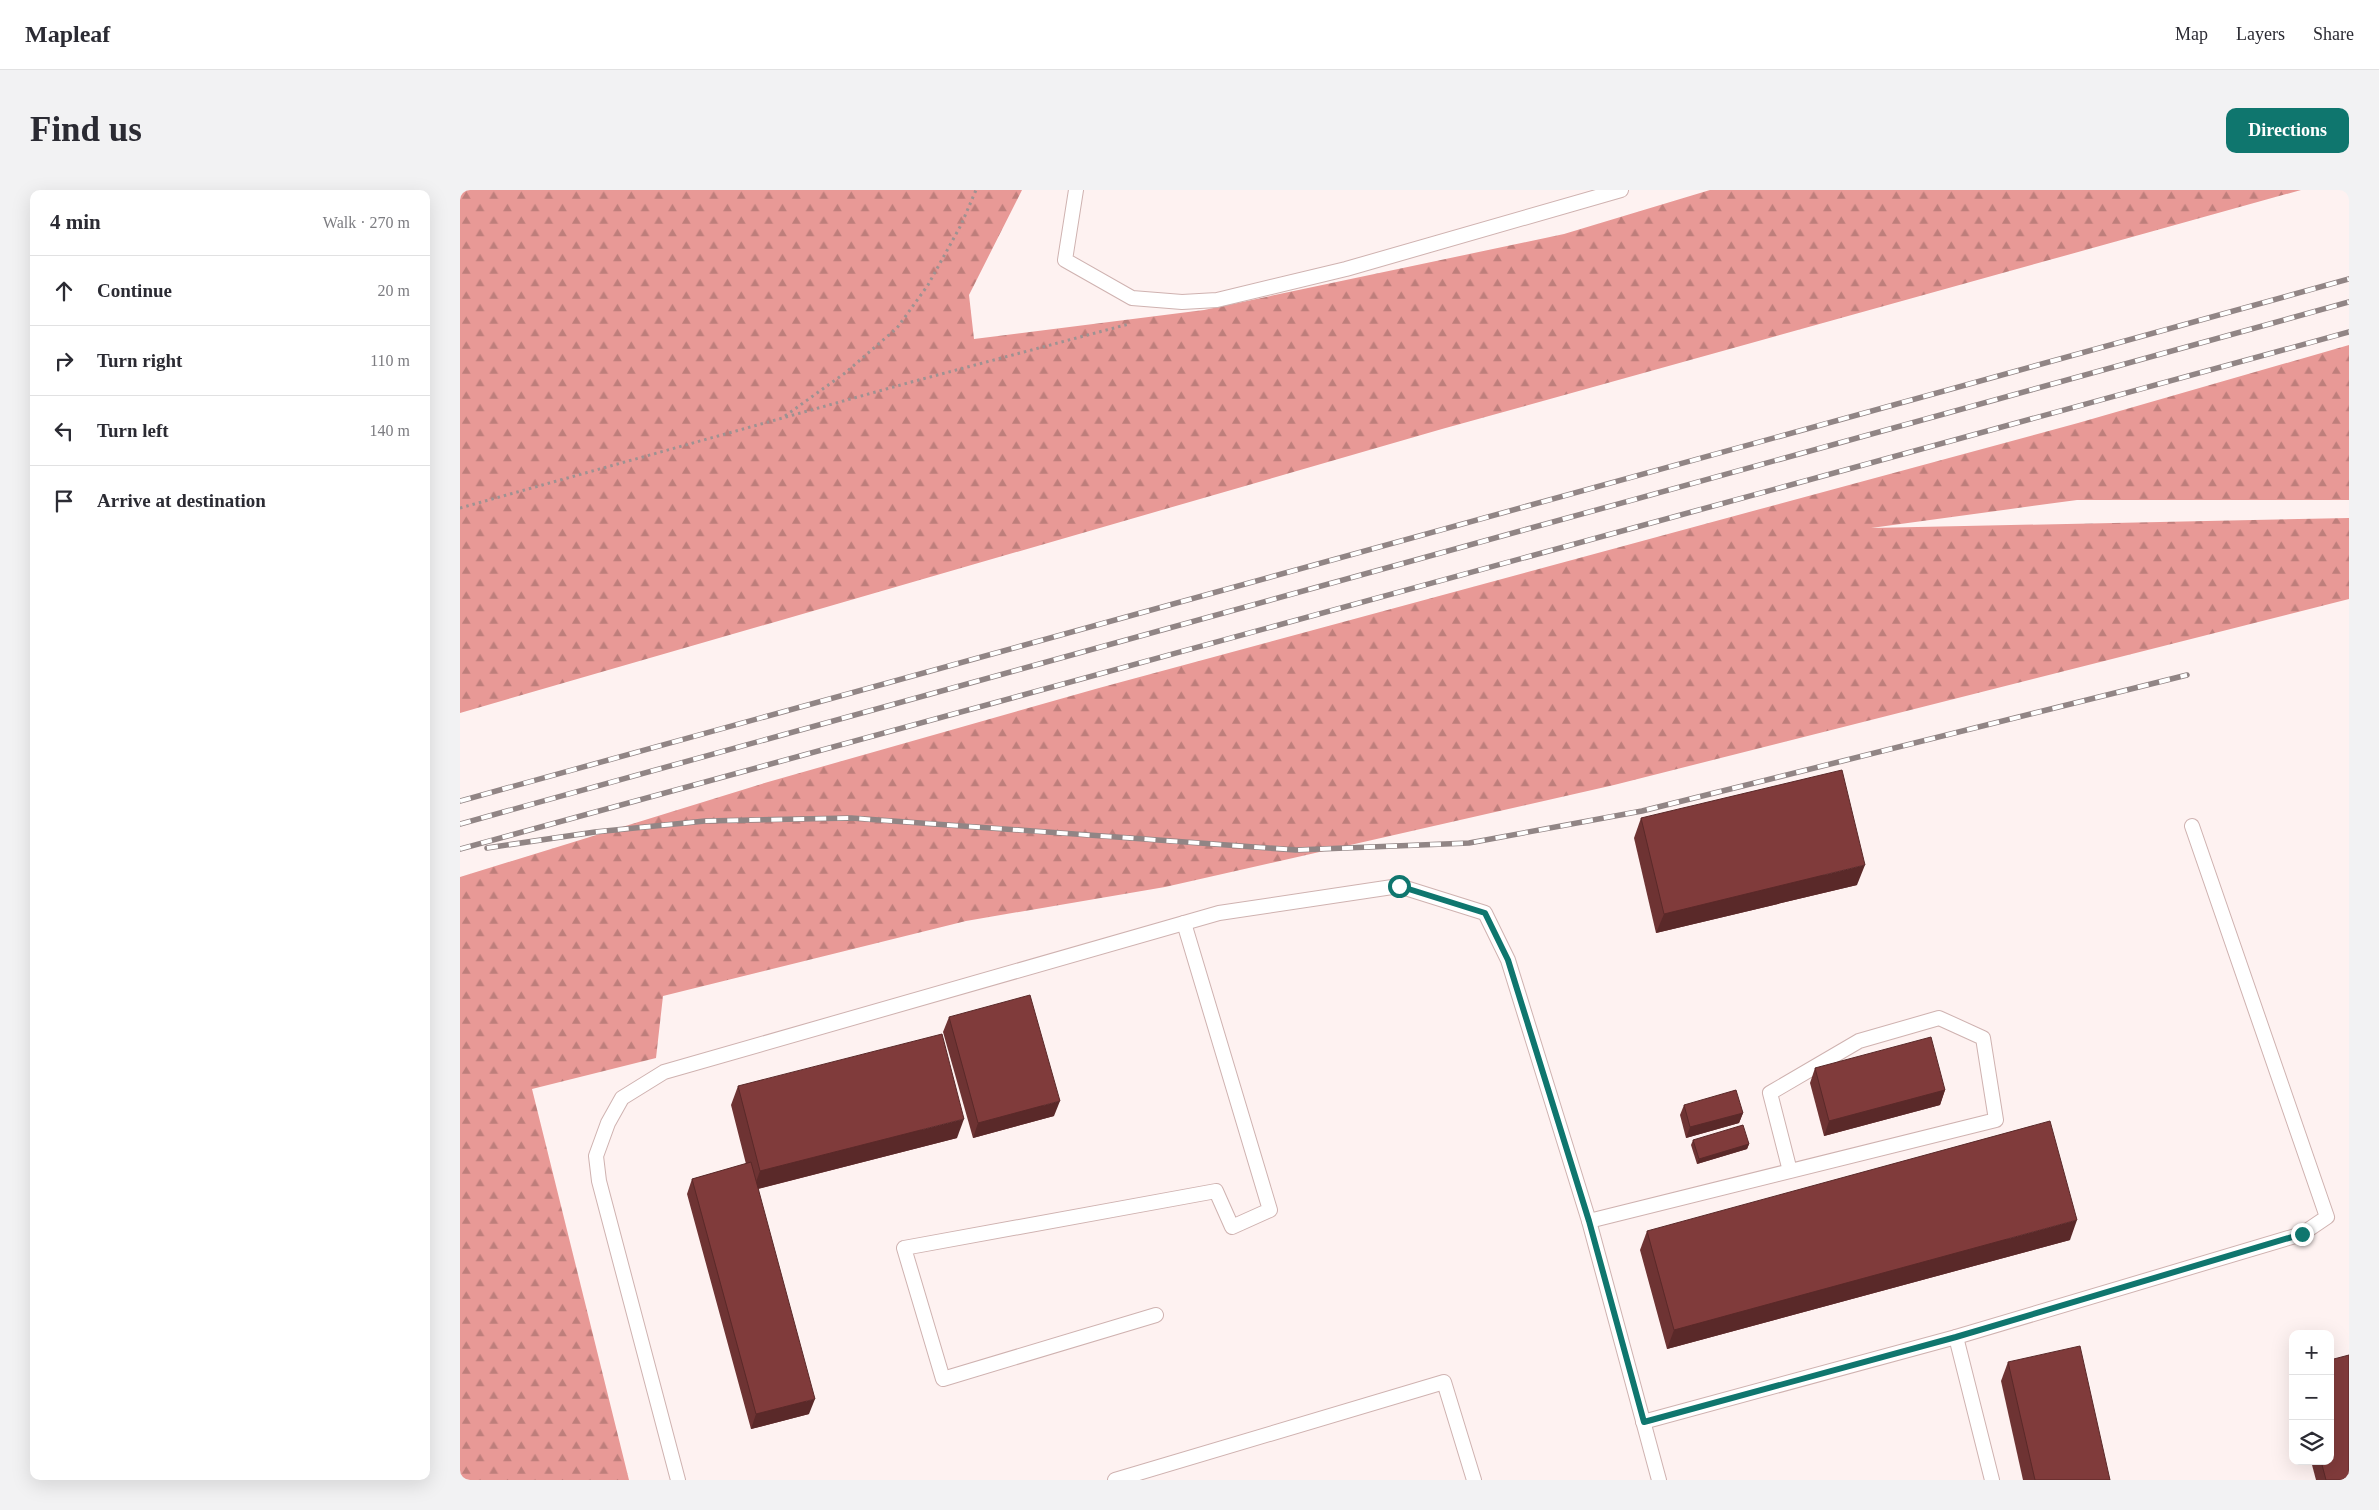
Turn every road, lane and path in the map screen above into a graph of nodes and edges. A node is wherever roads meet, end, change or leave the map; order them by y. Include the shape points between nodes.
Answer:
1 (976, 190) edge
2 (1076, 190) edge
3 (1621, 190) edge
4 (1130, 324) dead end
5 (782, 418) junction
6 (460, 508) edge
7 (2192, 826) dead end
8 (1184, 923) junction
9 (1790, 1172) junction
10 (1589, 1221) junction
11 (1156, 1314) dead end
12 (1956, 1337) junction
13 (1644, 1422) junction
14 (678, 1480) edge
15 (1115, 1480) edge
16 (1474, 1480) edge
17 (1659, 1480) edge
18 (1992, 1480) edge

1 - 5 path via 928,285 897,328 845,373
2 - 3 lane via 1065,260 1132,298 1182,302 1216,300 1346,269
4 - 5 path
5 - 6 path
7 - 12 lane via 2327,1217 2302,1234
8 - 10 lane via 1220,913 1399,886 1485,913 1508,960
8 - 11 lane via 1270,1210 1232,1227 1216,1191 904,1248 944,1379
8 - 14 lane via 664,1072 622,1098 608,1123 596,1156 599,1181
9 - 9 lane via 1770,1093 1859,1040 1939,1018 1982,1038 1996,1120
9 - 10 lane
10 - 13 lane
12 - 13 lane
12 - 18 lane
13 - 17 lane
15 - 16 lane via 1444,1382

